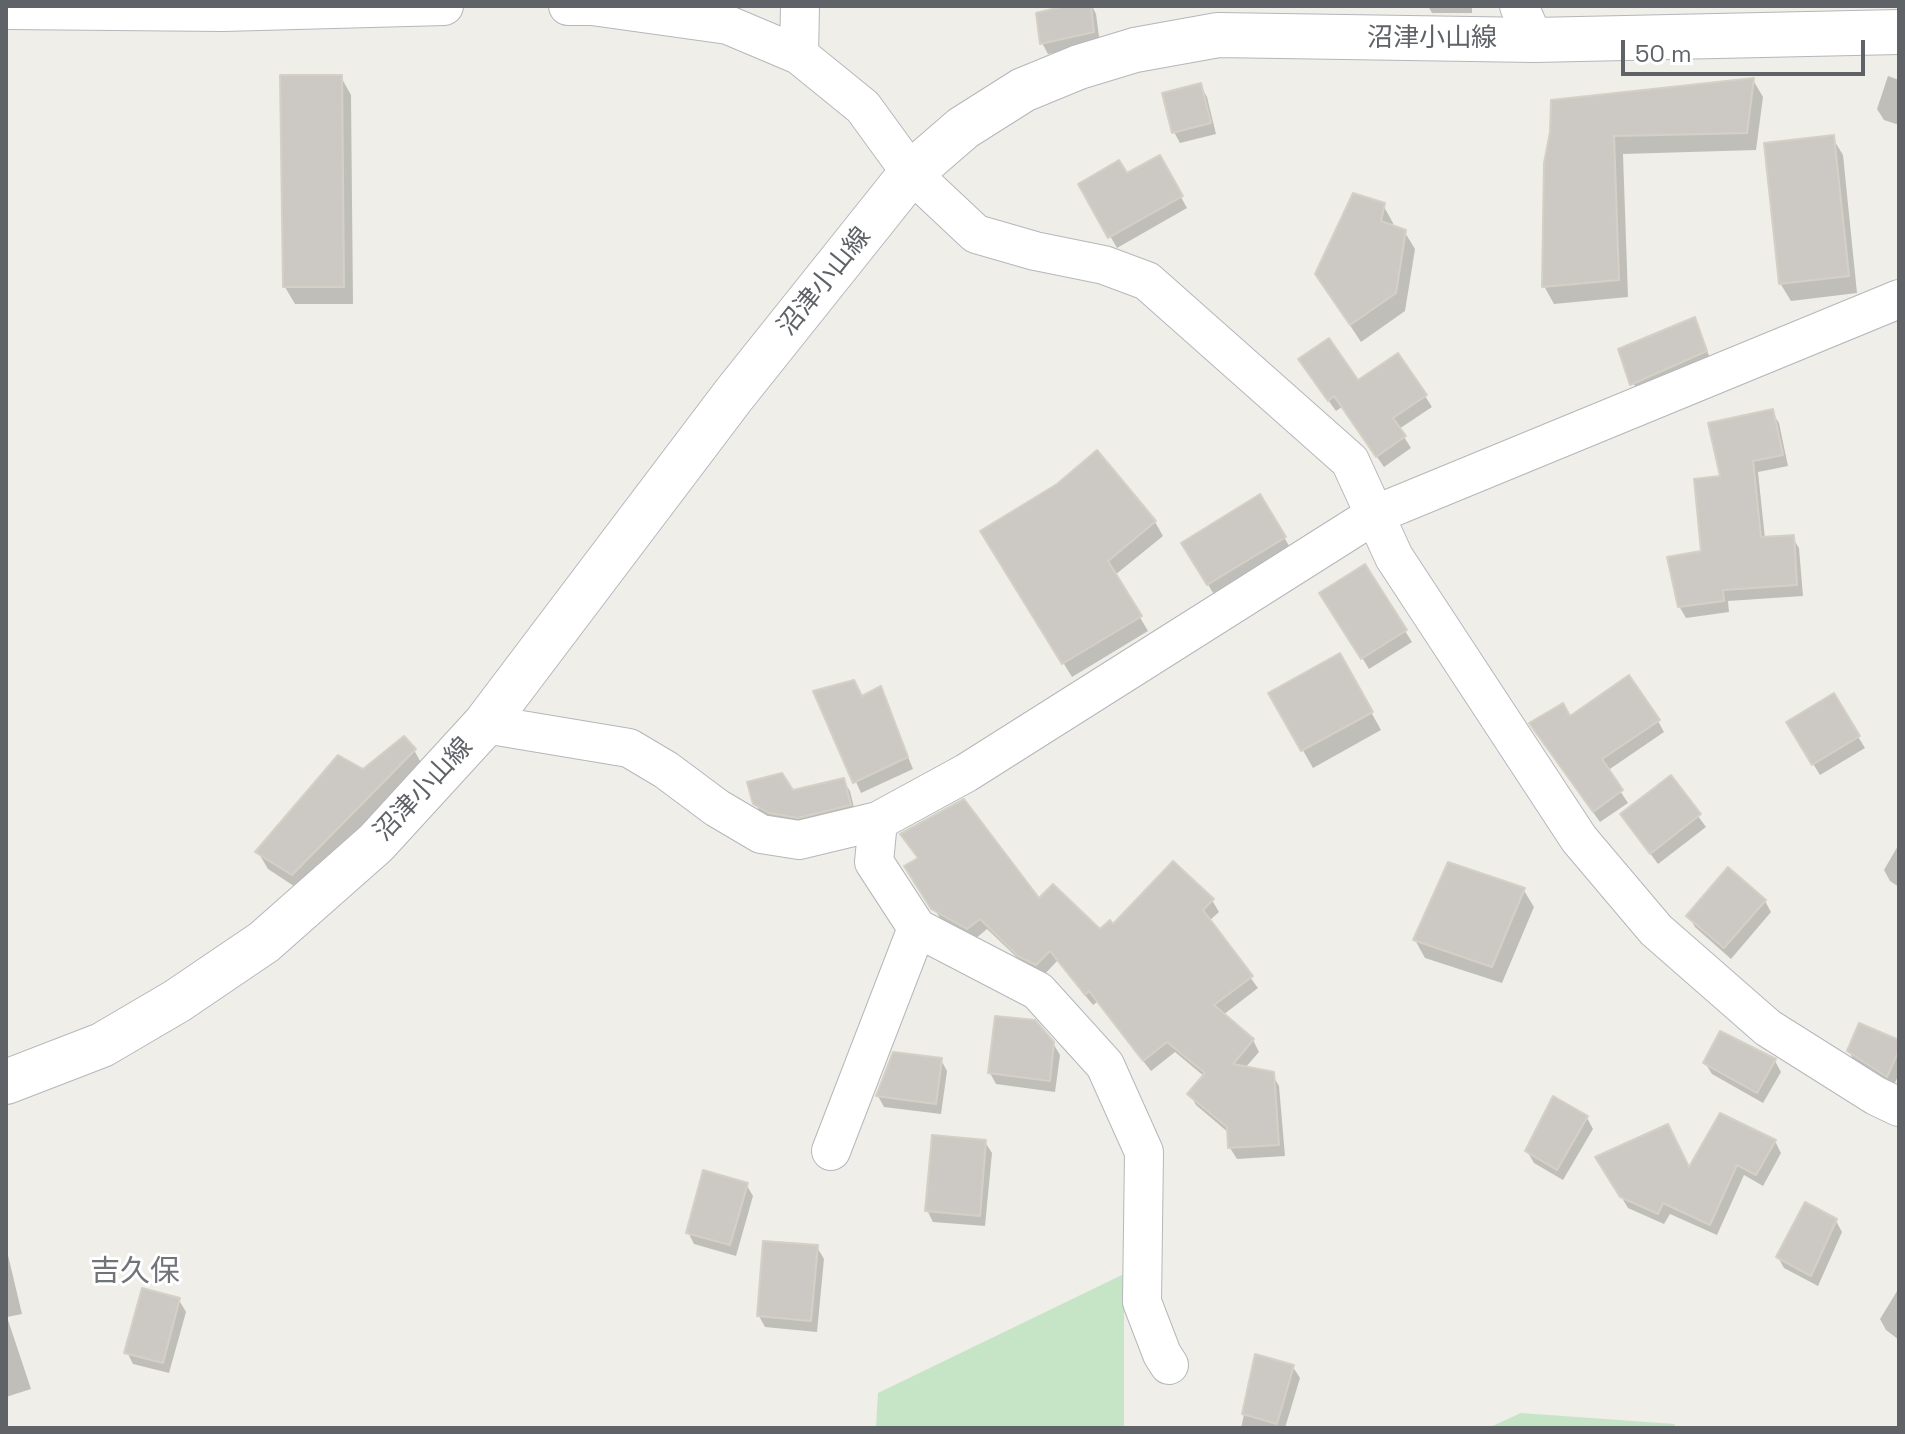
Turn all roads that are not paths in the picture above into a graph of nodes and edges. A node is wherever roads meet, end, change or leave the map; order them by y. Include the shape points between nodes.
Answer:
1 (444, 6) edge
2 (568, 6) edge
3 (800, 6) edge
4 (6, 10) edge
5 (1526, 23) edge
6 (1899, 32) edge
7 (799, 55) junction
8 (911, 173) junction
9 (1899, 299) edge
10 (1374, 515) junction
11 (485, 724) junction
12 (878, 821) junction
13 (917, 928) junction
14 (6, 1082) edge
15 (1899, 1107) edge
16 (831, 1151) dead end
17 (1169, 1365) dead end

1 - 4 street
2 - 7 street via 728,25
3 - 7 street
5 - 6 main road, 沼津小山線
5 - 8 main road, 沼津小山線 via 1311,38 1218,35 1135,50 1023,90 963,128
7 - 8 street via 863,107
8 - 10 street via 976,234 1104,265 1147,281 1350,461
8 - 11 main road, 沼津小山線 via 733,396
9 - 10 street
10 - 12 street via 966,773
10 - 15 street via 1394,557 1579,839 1656,930 1768,1028
11 - 12 street via 629,748 761,834 799,840
11 - 14 main road, 沼津小山線 via 376,843 264,942 102,1045
12 - 13 street via 874,862
13 - 16 street
13 - 17 street via 1038,991 1105,1065 1144,1152 1142,1302

